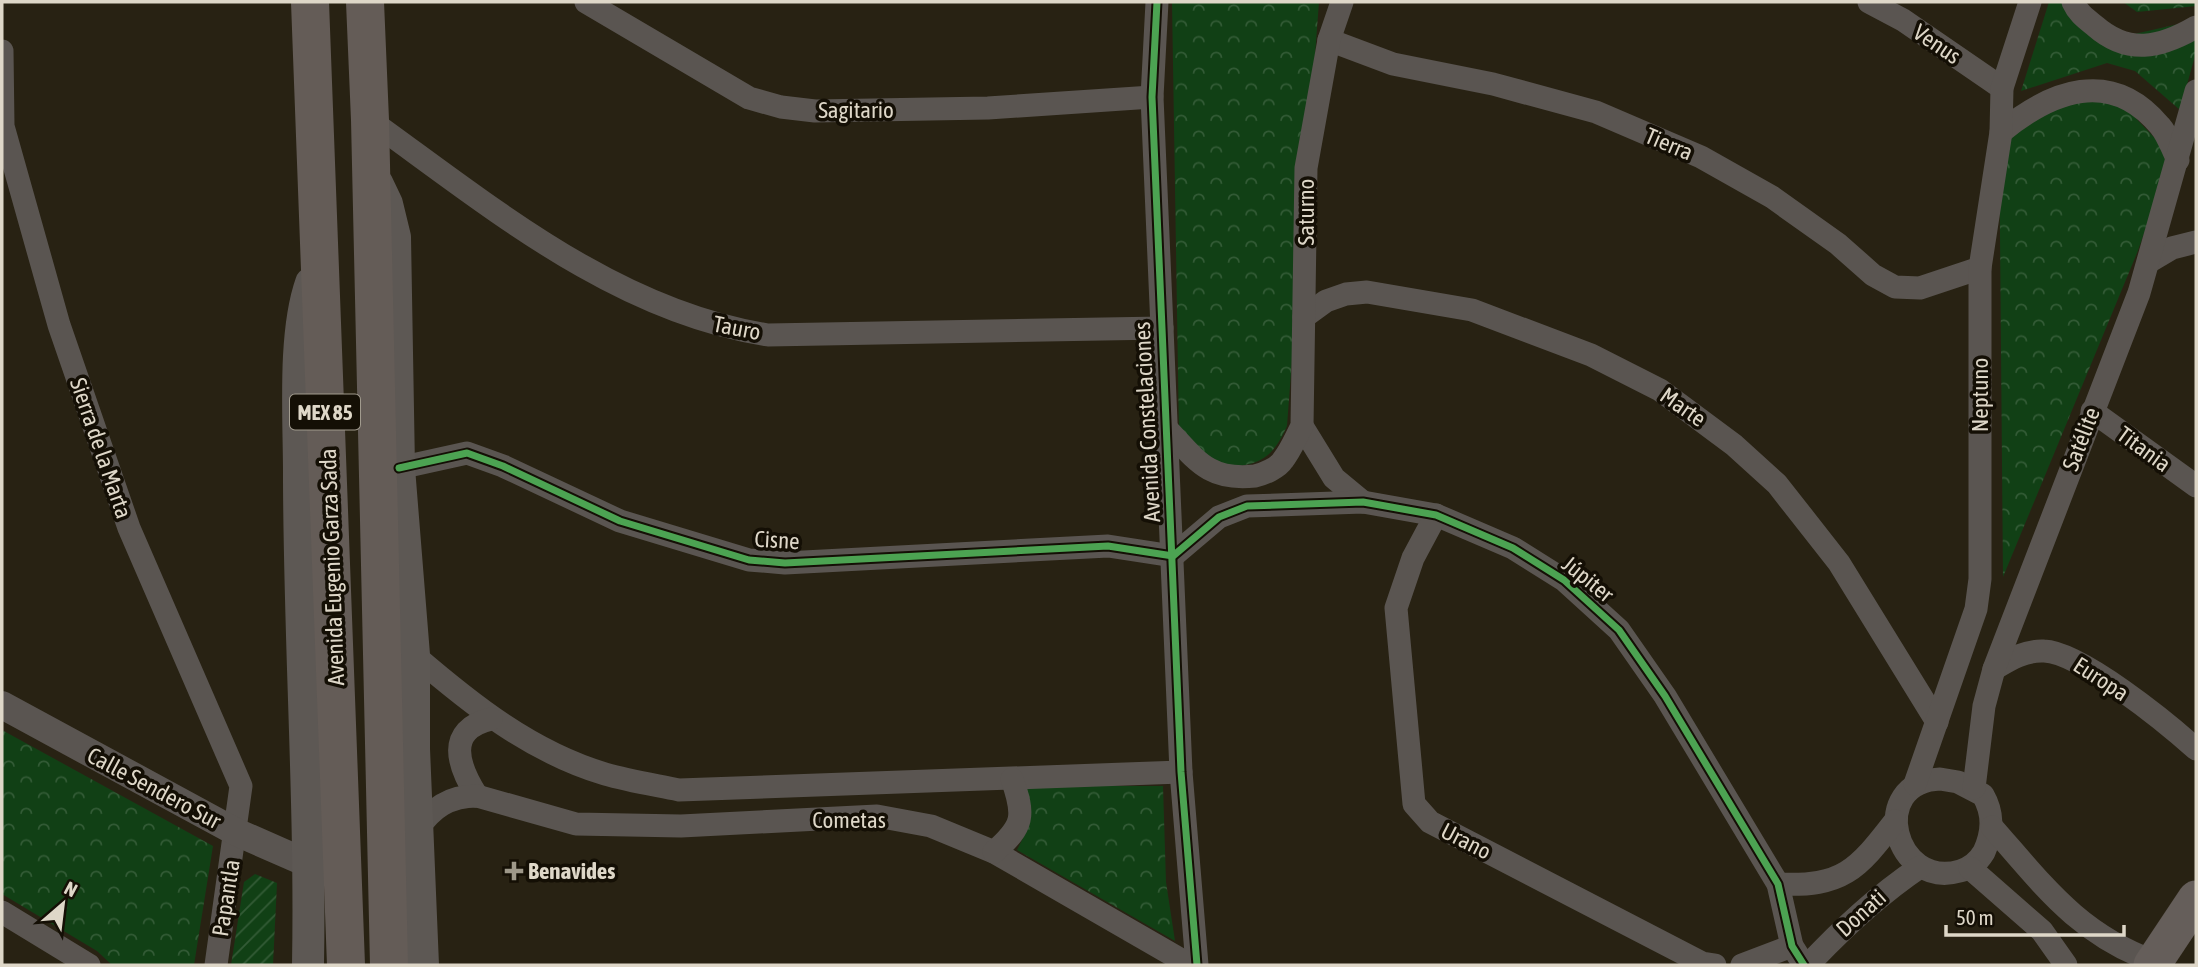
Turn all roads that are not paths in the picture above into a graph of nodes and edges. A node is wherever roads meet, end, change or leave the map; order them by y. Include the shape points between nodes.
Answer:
1 (310, 2) edge
2 (365, 2) edge
3 (586, 2) edge
4 (1157, 2) edge
5 (1342, 2) edge
6 (1869, 2) edge
7 (2030, 2) edge
8 (2073, 2) edge
9 (2196, 27) edge
10 (1329, 40) junction
11 (2, 51) edge
12 (2002, 88) junction
13 (2196, 91) edge
14 (1152, 97) junction
15 (370, 121) junction
16 (2, 126) edge
17 (2001, 132) junction
18 (2178, 160) junction
19 (371, 171) junction
20 (2196, 242) edge
21 (2150, 261) junction
22 (318, 262) junction
23 (1980, 268) junction
24 (1304, 317) junction
25 (1162, 328) junction
26 (2092, 411) junction
27 (1302, 426) junction
28 (1168, 430) junction
29 (399, 468) junction
30 (2196, 486) edge
31 (1363, 502) junction
32 (1436, 516) junction
33 (1173, 556) junction
34 (414, 655) junction
35 (1994, 669) junction
36 (2, 705) edge
37 (491, 719) junction
38 (1937, 722) junction
39 (2196, 749) edge
40 (1181, 772) junction
41 (1012, 779) junction
42 (1915, 784) junction
43 (1974, 788) junction
44 (477, 796) junction
45 (1895, 821) junction
46 (1992, 827) junction
47 (417, 830) junction
48 (236, 832) junction
49 (994, 852) junction
50 (1920, 867) junction
51 (1970, 868) junction
52 (308, 878) junction
53 (1778, 884) junction
54 (2196, 900) edge
55 (2, 912) edge
56 (1792, 946) junction
57 (308, 953) edge
58 (423, 959) edge
59 (2153, 964) edge
60 (89, 965) edge
61 (216, 965) edge
62 (287, 965) edge
63 (344, 965) edge
64 (389, 965) edge
65 (448, 965) edge
66 (1190, 965) edge
67 (1197, 965) edge
68 (1715, 965) edge
69 (1742, 965) edge
70 (1806, 965) edge
71 (2066, 965) edge

1 - 22 highway, Avenida Eugenio Garza Sada / MEX 85
2 - 15 highway, Avenida Eugenio Garza Sada / MEX 85
3 - 14 street, Sagitario via 749,98 781,107 815,111 988,108
4 - 14 street, Avenida Constelaciones
5 - 10 street, Saturno
6 - 12 street, Venus
7 - 12 street, Neptuno
8 - 9 street via 2103,34 2122,44 2164,42
10 - 23 street, Tierra via 1393,64 1493,84 1596,113 1689,152 1772,197 1895,287 1920,288
10 - 24 street, Saturno via 1306,167
11 - 16 street, Sierra de la Marta
12 - 17 street, Neptuno
13 - 18 street, Satélite
14 - 25 street, Avenida Constelaciones
15 - 19 highway, Avenida Eugenio Garza Sada / MEX 85
15 - 25 street, Tauro via 556,250 676,313 725,329 768,335
16 - 48 street, Sierra de la Marta via 89,418 129,528 241,786
17 - 18 street via 2028,110 2053,98 2099,90 2124,97 2144,111 2162,128
17 - 23 street, Neptuno
18 - 21 street, Satélite
19 - 29 main road via 387,204 395,237
19 - 64 highway, Avenida Eugenio Garza Sada / MEX 85
20 - 21 street via 2172,248
21 - 26 street, Satélite
22 - 52 main road via 303,320 299,434
22 - 63 highway, Avenida Eugenio Garza Sada / MEX 85 via 343,822
23 - 38 street, Neptuno via 1980,579 1976,609
24 - 27 street, Saturno
24 - 38 street, Marte via 1326,301 1367,292 1472,310 1591,355 1660,390 1734,444 1777,484 1839,563
25 - 28 street, Avenida Constelaciones
26 - 30 street, Titania
26 - 35 street, Satélite
27 - 28 street, Saturno via 1282,463 1261,475 1236,478 1202,466
27 - 31 street via 1334,478
28 - 33 street, Avenida Constelaciones
29 - 33 street, Cisne via 467,453 620,521 749,560 785,563 1108,546
29 - 34 main road
31 - 32 street, Júpiter
31 - 33 street, Júpiter via 1248,506 1219,517
32 - 53 street, Júpiter via 1513,548 1564,580 1619,630 1665,696
32 - 68 street, Urano via 1413,558 1396,608 1414,804 1430,822 1702,963
33 - 40 street, Avenida Constelaciones
34 - 37 street, Cometas
34 - 47 main road
35 - 39 street, Europa via 2018,655 2043,650 2064,655 2125,693
35 - 43 street, Satélite via 1984,706
36 - 48 street, Calle Sendero Sur
37 - 41 street, Cometas via 556,755 605,774 679,790
37 - 44 street via 469,730 458,752 460,766
38 - 42 street, Neptuno
40 - 41 street, Cometas
40 - 67 street, Avenida Constelaciones
41 - 49 street via 1021,819 1014,834
42 - 43 street via 1940,779
42 - 45 street
43 - 46 street via 1990,806
44 - 47 street, Cometas via 458,797 438,806
44 - 49 street, Cometas via 576,824 681,826 877,816 930,826
45 - 50 street via 1899,839
45 - 53 street, Donati via 1871,852 1845,874 1830,882
46 - 51 street via 1982,856
46 - 59 street via 2067,912 2109,942
47 - 58 main road
48 - 52 street, Calle Sendero Sur
48 - 61 street, Papantla
49 - 66 street, Cometas
50 - 51 street via 1952,873
50 - 70 street, Donati via 1860,911
51 - 71 street via 2042,931
52 - 57 main road
52 - 62 main road via 293,912
53 - 56 street, Júpiter
54 - 59 main road
55 - 60 street
56 - 69 street
56 - 70 street, Júpiter
57 - 63 main road
58 - 65 main road

